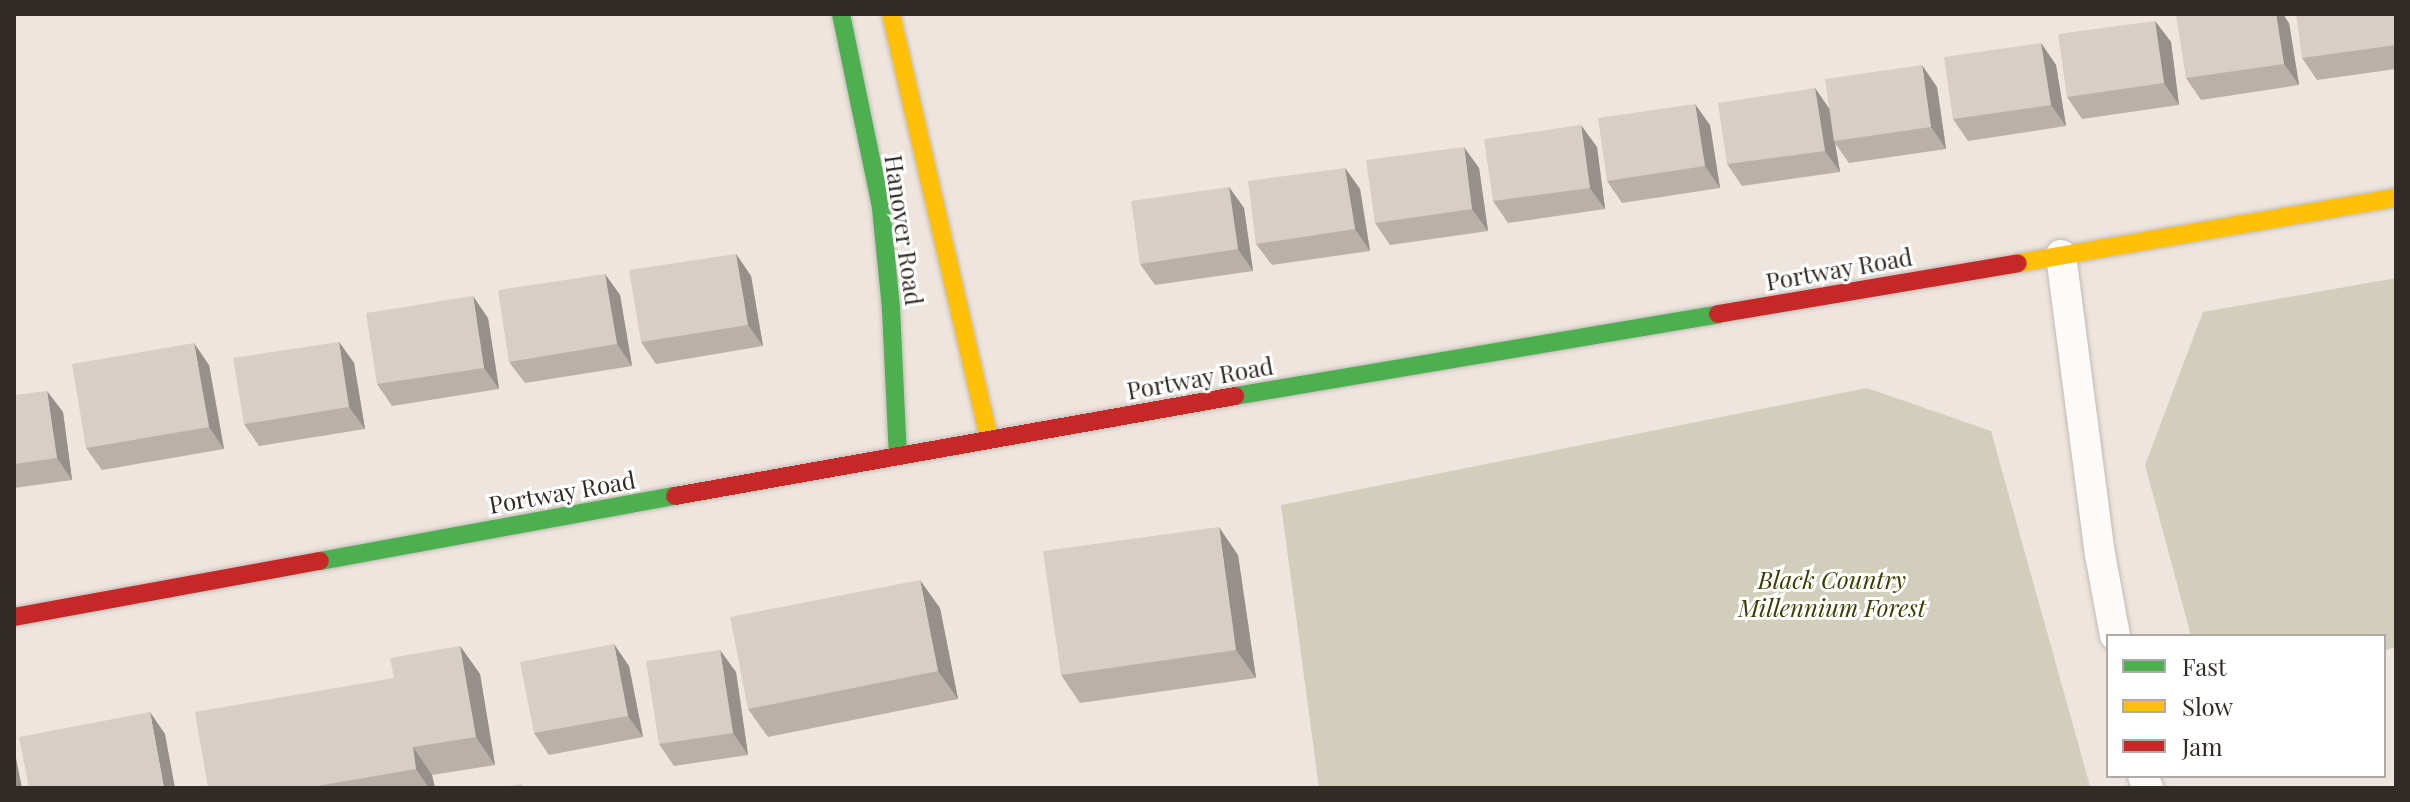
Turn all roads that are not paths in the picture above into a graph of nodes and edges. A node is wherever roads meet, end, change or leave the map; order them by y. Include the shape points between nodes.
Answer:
1 (891, 14) edge
2 (859, 17) edge
3 (2396, 198) edge
4 (2061, 255) junction
5 (989, 439) junction
6 (898, 455) junction
7 (14, 617) edge
8 (2115, 634) edge

1 - 5 street, Hanover Road
2 - 6 street, Hanover Road via 891,309
3 - 4 street, Portway Road
4 - 5 street, Portway Road
4 - 8 lane
5 - 6 street, Portway Road
6 - 7 street, Portway Road

